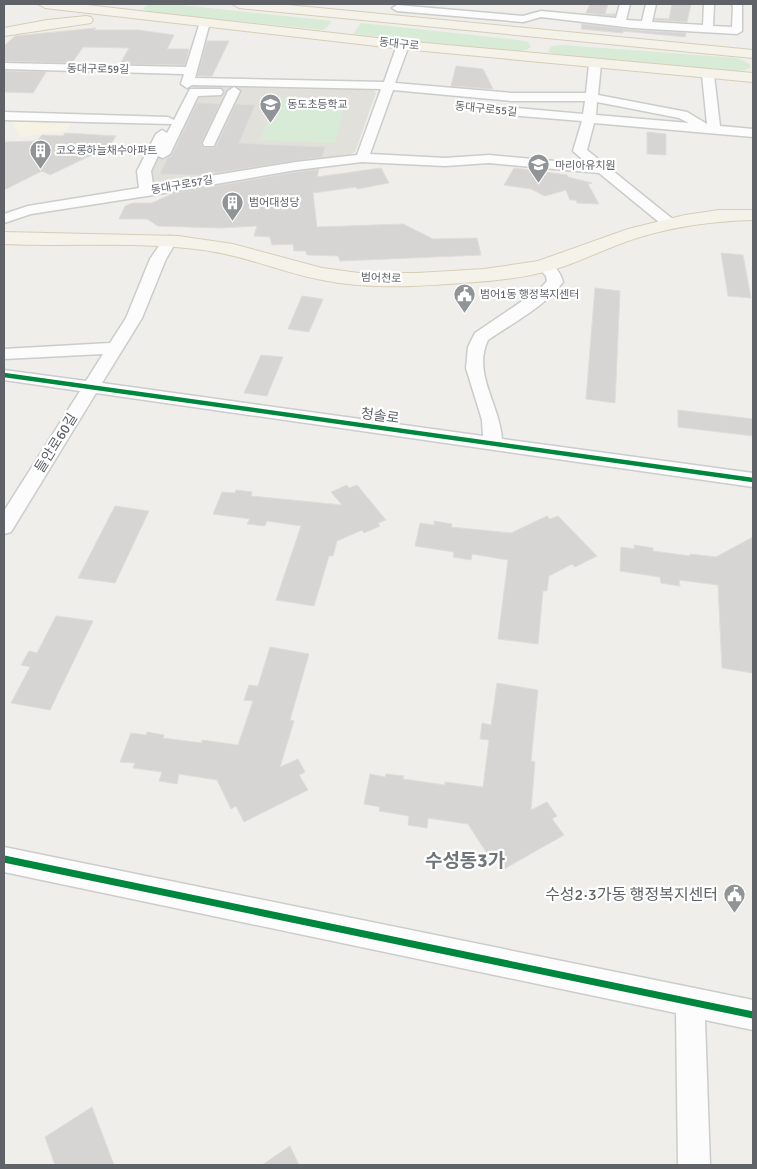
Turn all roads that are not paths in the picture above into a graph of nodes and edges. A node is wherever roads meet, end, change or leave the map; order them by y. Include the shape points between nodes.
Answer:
1 (45, 4) edge
2 (239, 4) edge
3 (477, 4) edge
4 (576, 4) edge
5 (625, 4) edge
6 (651, 4) edge
7 (709, 4) edge
8 (736, 4) edge
9 (398, 6) edge
10 (421, 7) edge
11 (459, 8) edge
12 (543, 9) edge
13 (471, 14) junction
14 (152, 15) junction
15 (571, 17) junction
16 (387, 20) junction
17 (205, 22) junction
18 (620, 22) junction
19 (633, 24) junction
20 (646, 25) junction
21 (708, 29) junction
22 (4, 32) edge
23 (628, 42) junction
24 (403, 44) junction
25 (730, 52) junction
26 (753, 54) edge
27 (753, 58) edge
28 (595, 64) junction
29 (4, 66) edge
30 (753, 73) edge
31 (190, 76) junction
32 (713, 76) junction
33 (753, 78) edge
34 (234, 91) junction
35 (387, 95) junction
36 (592, 97) junction
37 (482, 108) dead end
38 (4, 116) edge
39 (589, 119) junction
40 (171, 123) junction
41 (711, 130) junction
42 (753, 133) edge
43 (210, 143) dead end
44 (163, 154) dead end
45 (362, 158) junction
46 (600, 169) junction
47 (147, 192) junction
48 (753, 215) edge
49 (4, 219) edge
50 (670, 224) junction
51 (4, 238) edge
52 (170, 240) junction
53 (545, 266) junction
54 (115, 348) junction
55 (4, 354) edge
56 (4, 375) edge
57 (91, 387) junction
58 (493, 444) junction
59 (753, 480) edge
60 (12, 498) edge
61 (4, 527) edge
62 (4, 859) edge
63 (690, 1002) junction
64 (753, 1015) edge
65 (694, 1165) edge

1 - 14 main road, 동대구로
2 - 16 main road, 동대구로
3 - 13 street
4 - 15 street
5 - 18 street
6 - 20 street
7 - 21 street
8 - 21 street via 737,31
9 - 10 street
9 - 16 street
10 - 11 street
11 - 13 street
12 - 13 street via 523,19
12 - 15 street
14 - 17 main road, 동대구로
14 - 22 main road via 56,23
15 - 18 street
16 - 23 main road, 동대구로
17 - 24 main road, 동대구로
17 - 31 street
18 - 19 street
19 - 20 street
19 - 23 street
20 - 21 street
23 - 25 main road, 동대구로
24 - 28 main road, 동대구로
24 - 35 street
25 - 26 main road, 동대구로
25 - 27 main road
28 - 32 main road, 동대구로
28 - 36 street
29 - 31 street, 동대구로59길
30 - 32 main road
31 - 35 street
31 - 40 street
32 - 33 main road, 동대구로
32 - 41 street
34 - 35 street
34 - 40 street via 194,92
34 - 43 street
35 - 36 street, 동대구로55길
35 - 45 street
36 - 39 street
36 - 41 street, 동대구로55길 via 683,115
37 - 39 street, 동대구로55길
38 - 40 street
39 - 41 street, 동대구로55길
39 - 46 street via 580,151
40 - 44 street
40 - 47 street via 144,171
41 - 42 street, 동대구로55길
45 - 46 street, 동대구로57길 via 445,162 489,159
45 - 47 street, 동대구로57길
46 - 50 street
47 - 49 street, 동대구로57길 via 28,210
48 - 50 main road, 범어천로 via 697,217
50 - 53 main road, 범어천로 via 617,238
51 - 52 main road, 범어천로
52 - 53 main road, 범어천로 via 206,244 321,274 366,278 476,276
52 - 54 street, 들안로60길 via 158,259 134,318
53 - 58 street via 555,282 487,332 477,343 474,372 492,422
54 - 55 street
54 - 57 street, 들안로60길
56 - 57 street, 청솔로
57 - 58 street, 청솔로
57 - 60 street, 들안로60길
58 - 59 street, 청솔로
60 - 61 street, 들안로60길
62 - 63 street
63 - 64 street
63 - 65 street

